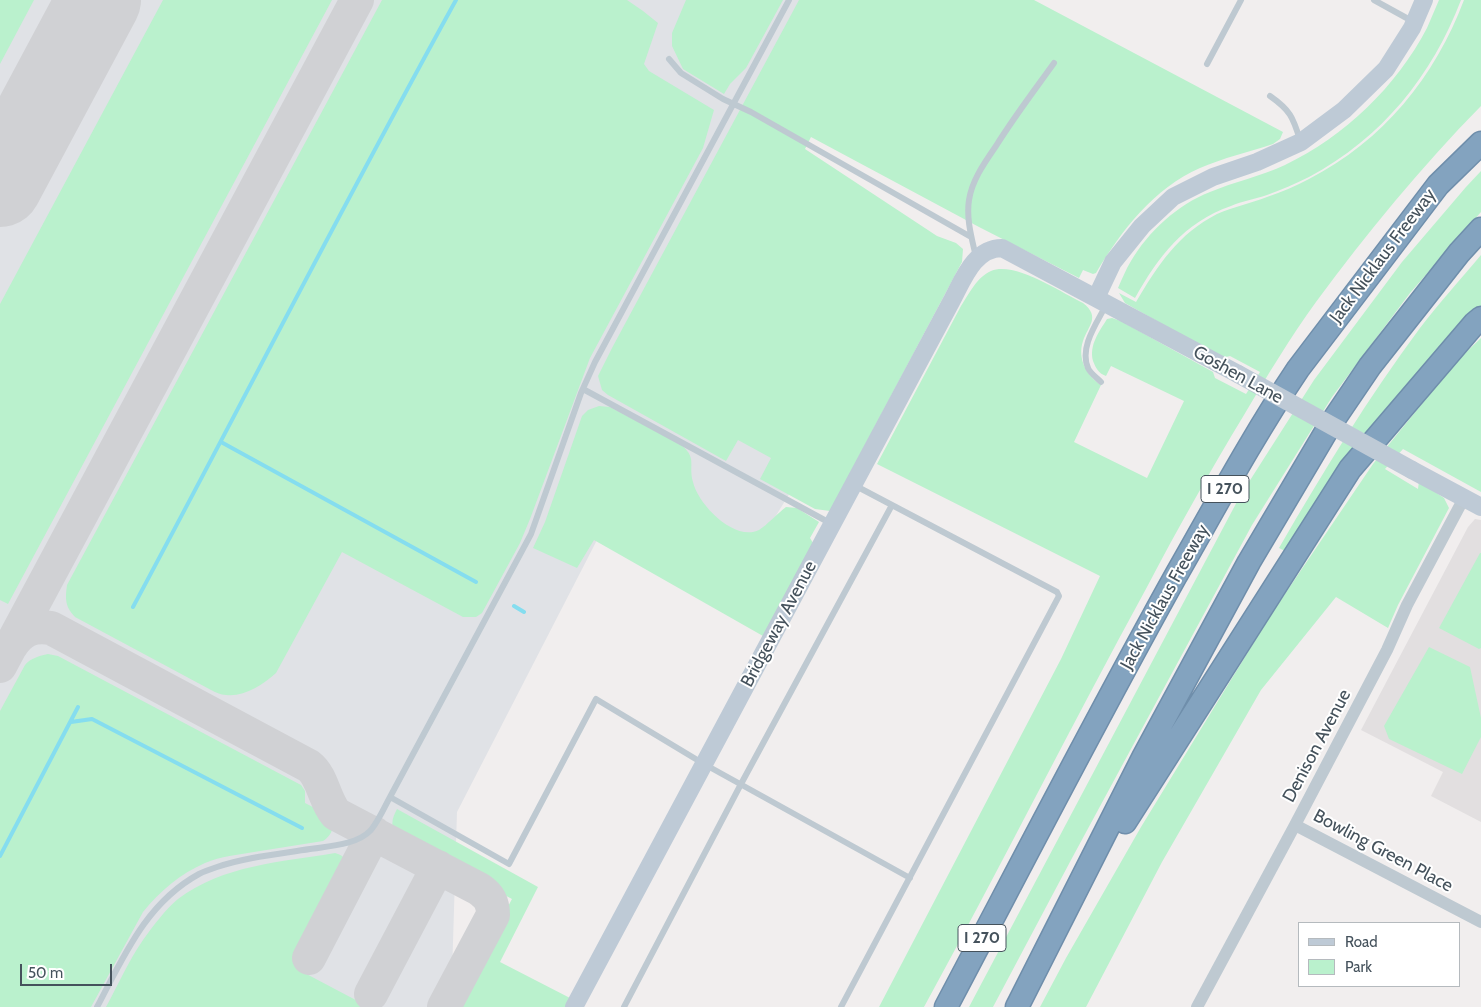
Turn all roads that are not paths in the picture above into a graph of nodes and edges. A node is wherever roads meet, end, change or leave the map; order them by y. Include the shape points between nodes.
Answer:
1 (788, 0) edge
2 (1241, 0) edge
3 (1374, 0) edge
4 (1423, 0) edge
5 (1414, 22) junction
6 (669, 59) dead end
7 (1054, 63) dead end
8 (1207, 64) dead end
9 (1270, 96) dead end
10 (733, 104) junction
11 (1301, 142) junction
12 (1481, 143) edge
13 (1481, 229) edge
14 (971, 237) junction
15 (993, 248) joint
16 (976, 259) junction
17 (1101, 301) junction
18 (1481, 318) edge
19 (1101, 382) dead end
20 (583, 388) junction
21 (853, 485) junction
22 (1464, 498) junction
23 (892, 505) junction
24 (1481, 507) edge
25 (832, 524) junction
26 (704, 764) junction
27 (742, 784) junction
28 (390, 797) junction
29 (1295, 825) junction
30 (910, 878) junction
31 (1066, 910) junction
32 (1481, 922) edge
33 (97, 1007) edge
34 (574, 1007) edge
35 (624, 1007) edge
36 (841, 1007) edge
37 (946, 1007) edge
38 (1017, 1007) edge
39 (1197, 1007) edge

1 - 10 lane
2 - 8 lane
3 - 5 lane
4 - 5 street
5 - 11 street via 1386,69 1344,110
6 - 10 lane via 680,73
7 - 14 lane via 980,170 969,199
9 - 11 lane via 1284,106 1294,121
10 - 14 lane
10 - 20 lane
11 - 17 street via 1257,162 1213,176 1173,197 1142,226 1113,262
12 - 37 highway, Jack Nicklaus Freeway / I 270 via 1438,185 1279,397 1136,649
13 - 31 highway via 1370,366 1330,425 1244,570
14 - 16 lane
15 - 16 street, Bridgeway Avenue
15 - 17 street, Goshen Lane via 1002,248
16 - 21 street, Bridgeway Avenue
17 - 19 lane via 1085,354 1088,369
17 - 22 street, Goshen Lane, bridge
18 - 31 highway via 1350,469
20 - 25 lane
20 - 28 lane via 530,534
21 - 23 lane
21 - 25 street, Bridgeway Avenue
22 - 24 street, Goshen Lane
22 - 29 street, Denison Avenue
23 - 27 lane
23 - 30 lane via 1057,592 1059,596
25 - 26 street, Bridgeway Avenue
26 - 27 lane
26 - 28 lane via 596,699 509,864
26 - 34 street, Bridgeway Avenue
27 - 30 lane
27 - 35 lane
28 - 33 lane via 370,831 357,839 340,845 222,866 201,873 182,885 150,914 136,933
29 - 32 street, Bowling Green Place
29 - 39 street, Denison Avenue
30 - 36 lane
31 - 38 highway

